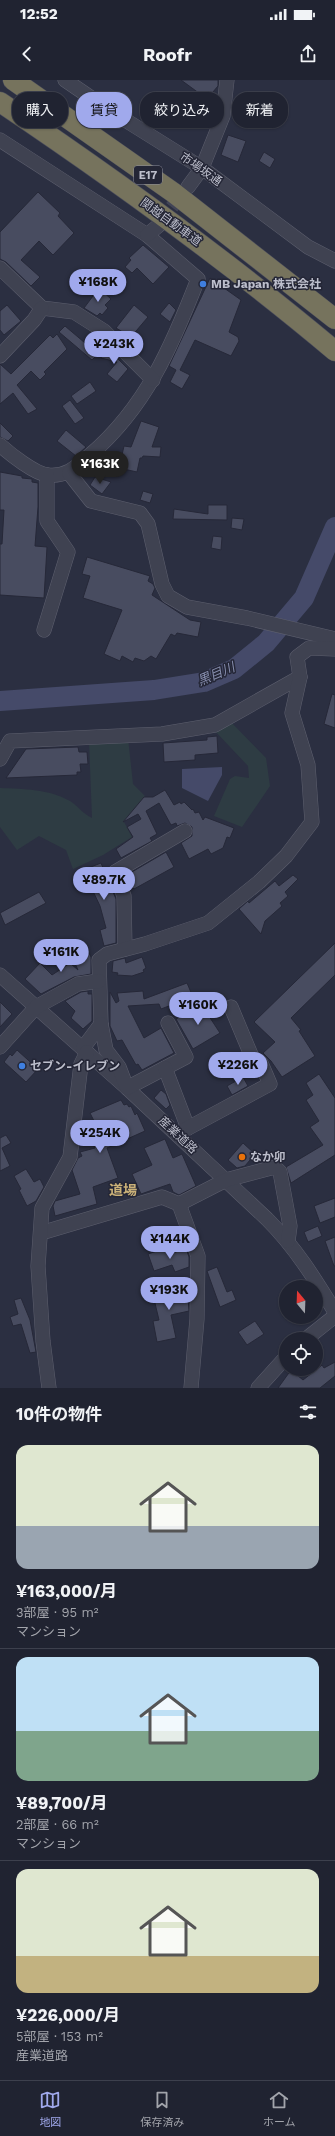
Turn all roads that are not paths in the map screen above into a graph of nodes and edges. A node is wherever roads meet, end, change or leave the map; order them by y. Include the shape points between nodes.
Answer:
1 (13, 80) edge
2 (227, 80) edge
3 (71, 81) edge
4 (0, 102) edge
5 (0, 140) edge
6 (202, 168) junction
7 (188, 187) tunnel mouth
8 (335, 261) edge
9 (0, 268) edge
10 (42, 308) junction
11 (335, 319) edge
12 (335, 351) edge
13 (0, 356) edge
14 (154, 380) junction
15 (0, 445) edge
16 (68, 473) junction
17 (47, 475) junction
18 (44, 630) dead end
19 (335, 639) edge
20 (335, 649) edge
21 (300, 677) junction
22 (0, 759) edge
23 (185, 831) dead end
24 (125, 949) junction
25 (0, 977) edge
26 (99, 981) junction
27 (36, 1007) junction
28 (231, 1007) dead end
29 (168, 1023) dead end
30 (101, 1024) junction
31 (0, 1047) edge
32 (85, 1050) junction
33 (165, 1068) junction
34 (127, 1088) junction
35 (182, 1131) junction
36 (226, 1180) junction
37 (179, 1204) junction
38 (41, 1233) junction
39 (288, 1241) junction
40 (335, 1312) edge
41 (335, 1316) edge
42 (315, 1332) edge
43 (279, 1365) edge
44 (49, 1388) edge
45 (191, 1388) edge
46 (258, 1388) edge

1 - 11 highway, 関越自動車道 / E17 via 174,193
2 - 6 street via 223,116
3 - 6 street, 市場坂通 via 106,108
4 - 12 highway, 関越自動車道 / E17 via 92,164 264,292
5 - 14 street via 152,230 198,279
6 - 7 street
6 - 8 street, 市場坂通 via 308,247
9 - 10 street
10 - 13 street
10 - 14 street via 74,312 104,331
14 - 16 street via 133,411 105,442
15 - 17 street via 15,459
16 - 17 street
16 - 19 street via 91,501 140,513 148,524 162,584 168,596 187,607
17 - 18 street via 47,521 68,552
20 - 21 street via 309,648 297,657
21 - 22 street via 215,725 162,734 10,741
21 - 24 street via 292,713 308,765 312,822 286,856 259,882 208,923
23 - 24 street via 115,872 124,896
24 - 26 street via 107,954 99,960
25 - 27 street, 産業道路
26 - 27 street via 78,984
26 - 30 street
27 - 31 street
27 - 32 street, 産業道路
28 - 35 street via 252,1057 260,1063 270,1084
29 - 33 street via 186,1057
30 - 32 street
30 - 34 street via 106,1050 120,1067
32 - 34 street, 産業道路
32 - 38 street via 70,1156 42,1208
33 - 34 street
33 - 35 street
34 - 35 street, 産業道路
35 - 36 street, 産業道路
36 - 37 street
36 - 39 street, 産業道路
36 - 39 street via 274,1167 280,1172 290,1226
37 - 38 street via 162,1197
37 - 45 street via 198,1256 197,1319
38 - 44 street via 38,1266 42,1341
39 - 40 street, 産業道路
41 - 42 street
43 - 46 street

